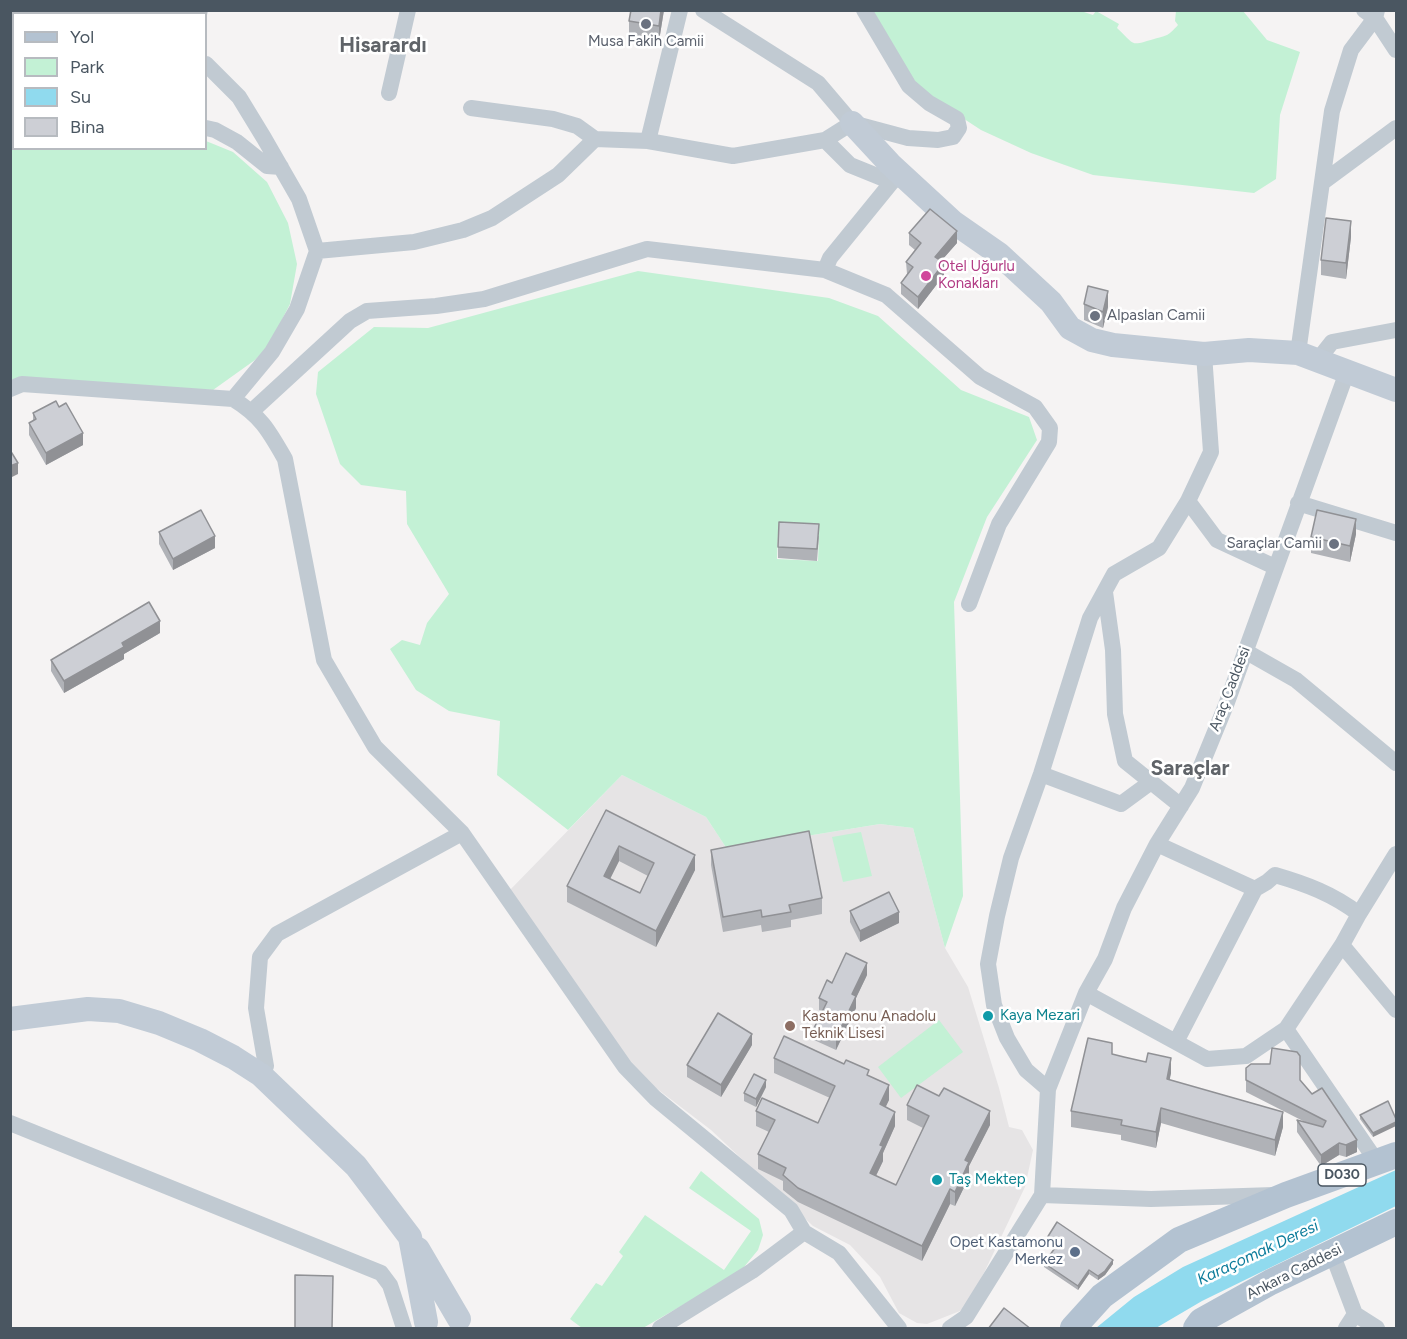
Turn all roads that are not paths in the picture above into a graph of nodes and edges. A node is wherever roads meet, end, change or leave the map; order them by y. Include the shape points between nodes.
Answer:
1 (408, 10) edge
2 (680, 10) edge
3 (703, 10) edge
4 (864, 10) edge
5 (1372, 13) edge
6 (1396, 51) edge
7 (207, 65) edge
8 (389, 93) dead end
9 (471, 108) dead end
10 (852, 123) junction
11 (207, 128) edge
12 (1396, 128) edge
13 (595, 139) junction
14 (825, 140) junction
15 (648, 141) junction
16 (281, 167) junction
17 (896, 177) junction
18 (1323, 182) junction
19 (317, 251) junction
20 (825, 270) junction
21 (1396, 330) edge
22 (1204, 354) junction
23 (1308, 357) junction
24 (1347, 372) junction
25 (10, 389) edge
26 (1396, 390) edge
27 (233, 399) junction
28 (252, 411) junction
29 (1188, 501) junction
30 (1298, 503) junction
31 (1396, 533) edge
32 (1275, 567) junction
33 (1105, 592) junction
34 (969, 604) dead end
35 (1245, 651) junction
36 (1396, 763) edge
37 (1041, 774) junction
38 (1150, 782) junction
39 (1181, 806) junction
40 (462, 834) junction
41 (1157, 844) junction
42 (1396, 854) edge
43 (1255, 889) junction
44 (1359, 914) junction
45 (1342, 945) junction
46 (1086, 993) junction
47 (1396, 1010) edge
48 (10, 1020) edge
49 (1286, 1029) junction
50 (1176, 1042) junction
51 (261, 1074) junction
52 (1048, 1089) junction
53 (10, 1123) edge
54 (1387, 1159) edge
55 (1042, 1195) junction
56 (1287, 1195) junction
57 (1396, 1222) edge
58 (804, 1232) junction
59 (410, 1237) junction
60 (1332, 1253) junction
61 (1355, 1314) junction
62 (464, 1325) edge
63 (417, 1326) edge
64 (1196, 1326) edge
65 (660, 1329) edge
66 (899, 1329) edge
67 (950, 1329) edge
68 (1073, 1329) edge
69 (1346, 1329) edge
70 (1377, 1329) edge

1 - 8 street
2 - 15 street
3 - 10 street via 818,83
4 - 10 street via 909,86 957,120 959,128 953,137 938,140 908,138
5 - 6 street
5 - 18 street via 1351,50 1332,111
7 - 16 street via 238,97
9 - 13 street via 553,119 577,126
10 - 14 street
10 - 17 main road
11 - 16 street via 237,142 267,166
12 - 18 street
13 - 15 street
13 - 19 street via 558,175 473,226 414,242
14 - 15 street via 733,156
14 - 17 street via 850,165
16 - 19 street via 299,199
17 - 20 street via 830,258
17 - 22 main road via 999,254 1051,302 1070,328 1102,342
18 - 23 street
19 - 27 street via 297,309 272,352
20 - 28 street via 647,249 484,299 367,311 350,321
20 - 34 street via 886,295 980,377 1035,407 1050,428 1049,442 999,524
21 - 23 street via 1332,342
22 - 23 main road via 1249,350
22 - 29 street via 1211,452
23 - 24 main road
24 - 26 main road
24 - 30 street, Araç Caddesi
25 - 27 street via 22,384
27 - 28 street
28 - 40 street via 285,459 324,660 375,747
29 - 32 street via 1217,540
29 - 33 street via 1159,548 1114,574
30 - 31 street
30 - 32 street, Araç Caddesi
32 - 35 street, Araç Caddesi
33 - 37 street via 1090,618
33 - 38 street via 1113,650 1115,714 1125,761
35 - 36 street via 1296,680
35 - 39 street, Araç Caddesi via 1192,788
37 - 38 street via 1121,804
37 - 52 street via 1011,858 988,964 994,1005 1007,1038 1026,1070
38 - 39 street
39 - 41 street, Araç Caddesi
40 - 51 street via 277,934 260,957 256,1008 266,1066
40 - 58 street via 625,1067 655,1098 791,1210
41 - 43 street
41 - 46 street, Araç Caddesi
42 - 44 street
43 - 44 street via 1275,875 1314,887
43 - 50 street
44 - 45 street
45 - 47 street
45 - 49 street
46 - 50 street
46 - 52 street, Araç Caddesi
48 - 51 main road via 88,1009 119,1011 200,1040
49 - 50 street via 1246,1056 1207,1059
49 - 54 street
51 - 59 main road via 357,1166
52 - 55 street, Araç Caddesi
53 - 63 street via 381,1273
54 - 56 main road, D030
55 - 56 street via 1151,1199
55 - 67 street via 966,1317
56 - 68 main road via 1179,1240 1102,1296
57 - 60 main road, Ankara Caddesi
58 - 65 street
58 - 66 street via 839,1253
59 - 62 main road
59 - 63 main road
60 - 61 street
60 - 64 main road, Ankara Caddesi via 1271,1282
61 - 69 street
61 - 70 street
62 - 63 main road via 454,1315 441,1313

